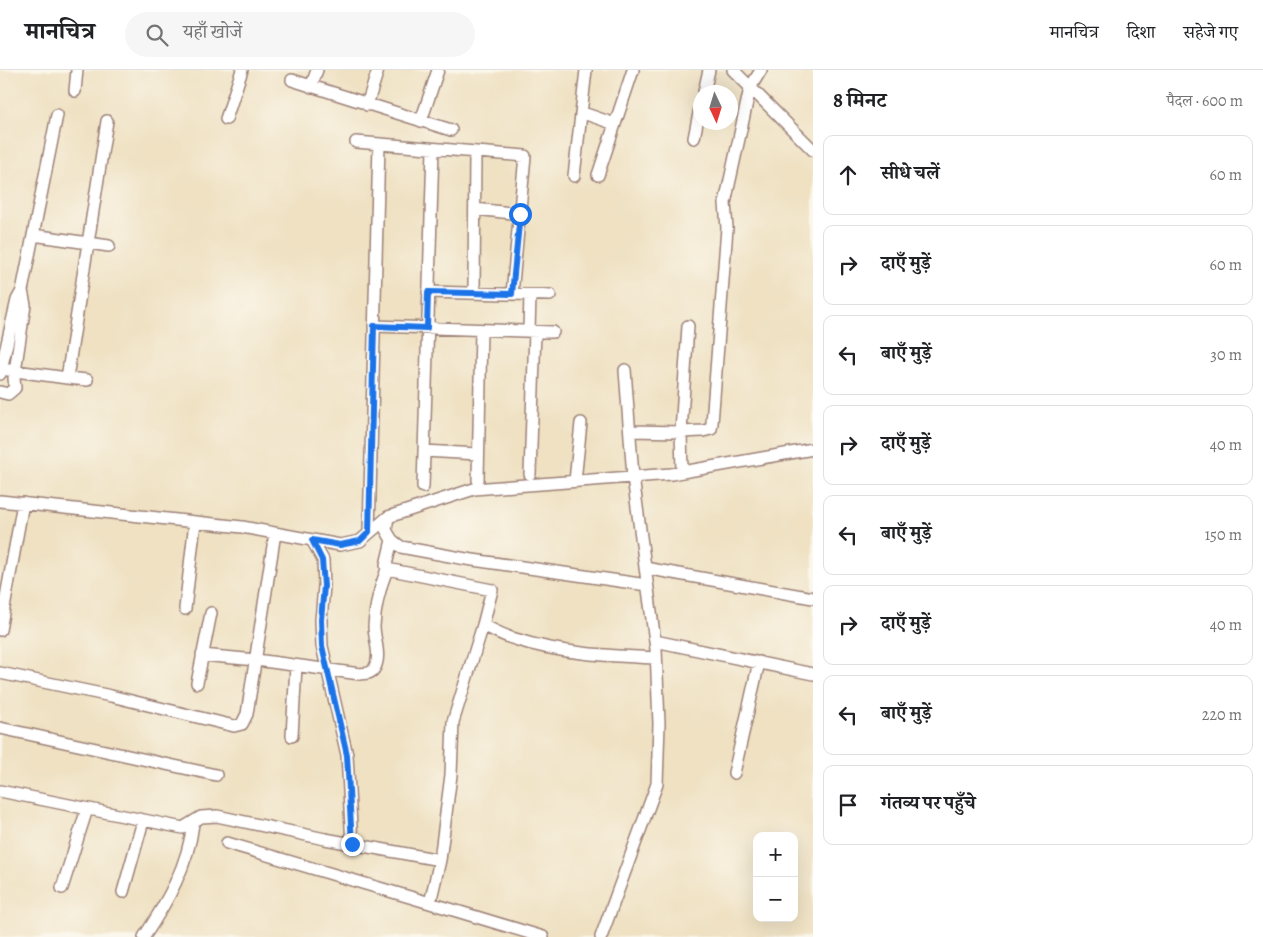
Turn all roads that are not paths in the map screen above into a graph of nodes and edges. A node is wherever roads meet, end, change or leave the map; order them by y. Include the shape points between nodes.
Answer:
1 (76, 70) edge
2 (242, 70) edge
3 (317, 70) edge
4 (378, 70) edge
5 (438, 70) edge
6 (586, 70) edge
7 (633, 70) edge
8 (708, 70) edge
9 (733, 70) edge
10 (761, 70) edge
11 (292, 80) dead end
12 (705, 85) edge
13 (311, 87) junction
14 (750, 88) junction
15 (75, 91) dead end
16 (367, 105) junction
17 (583, 113) junction
18 (57, 115) dead end
19 (226, 118) dead end
20 (107, 121) dead end
21 (421, 121) junction
22 (615, 124) junction
23 (451, 130) dead end
24 (696, 130) edge
25 (694, 138) dead end
26 (356, 142) dead end
27 (379, 144) junction
28 (433, 149) junction
29 (813, 150) edge
30 (475, 152) junction
31 (598, 175) dead end
32 (574, 176) dead end
33 (475, 209) junction
34 (520, 214) junction
35 (33, 235) junction
36 (89, 243) junction
37 (109, 246) dead end
38 (22, 291) junction
39 (428, 292) junction
40 (474, 293) junction
41 (512, 294) junction
42 (530, 294) junction
43 (550, 295) dead end
44 (374, 326) junction
45 (688, 326) dead end
46 (427, 328) junction
47 (482, 330) junction
48 (532, 332) junction
49 (553, 332) dead end
50 (625, 370) dead end
51 (0, 373) edge
52 (15, 375) junction
53 (68, 378) junction
54 (87, 380) dead end
55 (1, 394) edge
56 (581, 423) dead end
57 (630, 431) junction
58 (681, 432) junction
59 (813, 449) edge
60 (424, 451) junction
61 (478, 454) junction
62 (682, 472) junction
63 (530, 474) dead end
64 (633, 477) junction
65 (478, 480) dead end
66 (575, 482) junction
67 (423, 487) dead end
68 (0, 501) edge
69 (23, 503) junction
70 (388, 517) junction
71 (195, 522) junction
72 (369, 532) junction
73 (275, 533) junction
74 (312, 540) junction
75 (392, 540) junction
76 (645, 568) junction
77 (387, 569) junction
78 (647, 585) junction
79 (3, 597) edge
80 (813, 598) edge
81 (185, 609) dead end
82 (211, 613) dead end
83 (483, 625) junction
84 (0, 630) edge
85 (655, 641) junction
86 (202, 655) junction
87 (656, 658) junction
88 (256, 660) junction
89 (759, 662) junction
90 (296, 666) junction
91 (328, 670) junction
92 (0, 673) edge
93 (813, 674) edge
94 (197, 683) dead end
95 (0, 728) edge
96 (292, 736) dead end
97 (734, 773) dead end
98 (216, 775) dead end
99 (0, 791) edge
100 (87, 809) junction
101 (143, 821) junction
102 (193, 824) junction
103 (227, 843) dead end
104 (352, 844) junction
105 (440, 860) junction
106 (62, 888) dead end
107 (123, 892) dead end
108 (430, 903) junction
109 (144, 937) edge
110 (543, 937) edge
111 (601, 937) edge

1 - 15 street
2 - 19 street
3 - 13 street
4 - 16 street
5 - 21 street
6 - 17 street
7 - 22 street
8 - 12 street
9 - 14 street
10 - 14 street
11 - 13 street
13 - 16 street
14 - 29 street
14 - 58 street via 725,203 727,228 711,429
16 - 21 street
17 - 22 street
17 - 32 street
18 - 35 street
20 - 36 street
21 - 23 street
22 - 31 street
24 - 25 street
26 - 27 street
27 - 28 street
27 - 44 street
28 - 30 street
28 - 39 street
30 - 33 street
30 - 34 street via 525,156
33 - 34 street
33 - 40 street
34 - 41 street
35 - 36 street
35 - 38 street
36 - 37 street
36 - 53 street
38 - 51 street
38 - 52 street via 26,305
39 - 40 street
39 - 46 street
40 - 41 street
41 - 42 street
42 - 43 street
42 - 48 street
44 - 46 street
44 - 72 street
45 - 58 street
46 - 47 street
46 - 60 street
47 - 48 street
47 - 61 street
48 - 49 street
48 - 63 street
50 - 57 street
51 - 52 street
52 - 53 street
52 - 55 street via 14,391
53 - 54 street
56 - 66 street
57 - 58 street
57 - 64 street
58 - 62 street
59 - 62 street
60 - 61 street
60 - 67 street
61 - 65 street
62 - 64 street
64 - 66 street
64 - 76 street
66 - 70 street via 474,489
68 - 69 street
69 - 71 street
69 - 79 street
70 - 72 street
70 - 75 street via 386,530
71 - 73 street
71 - 81 street
72 - 74 street via 360,541 340,545
73 - 74 street
73 - 88 street
74 - 91 street via 322,560 322,646
75 - 77 street
75 - 78 street via 401,547 439,555
76 - 78 street
76 - 80 street
77 - 83 street via 492,590
77 - 91 street via 374,626 378,650 374,670 360,674
78 - 85 street
79 - 84 street
82 - 86 street
83 - 87 street via 514,639 560,650
83 - 105 street via 453,722 451,775
85 - 87 street
85 - 89 street
86 - 88 street
86 - 94 street
87 - 111 street via 657,784
88 - 90 street
88 - 92 street via 247,714 242,724 234,726
89 - 93 street
89 - 97 street
90 - 91 street
90 - 96 street
91 - 104 street via 347,755
95 - 98 street
99 - 100 street
100 - 101 street
100 - 106 street
101 - 102 street via 183,828
101 - 107 street
102 - 104 street via 201,817 217,816
102 - 109 street via 191,840 176,882
103 - 108 street
104 - 105 street
105 - 108 street
108 - 110 street

